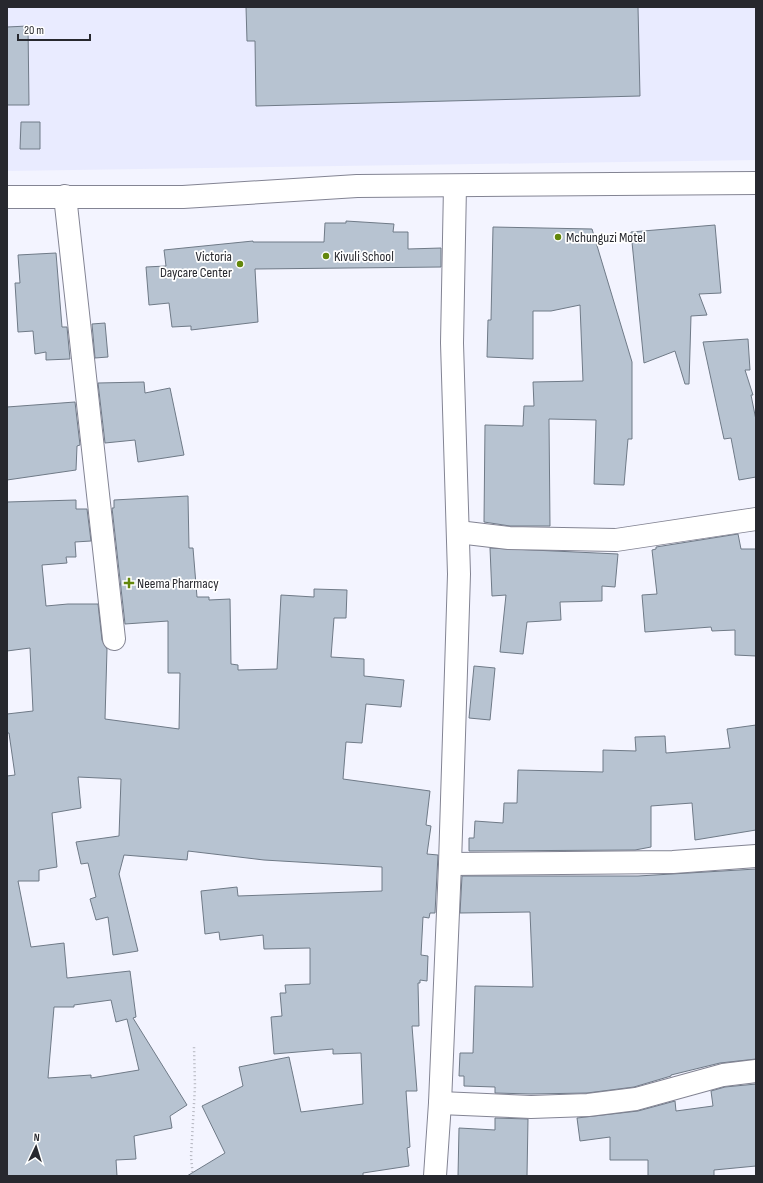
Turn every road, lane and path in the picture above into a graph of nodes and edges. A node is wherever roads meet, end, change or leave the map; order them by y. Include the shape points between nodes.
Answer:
1 (756, 183) edge
2 (455, 186) junction
3 (65, 196) junction
4 (7, 197) edge
5 (756, 519) edge
6 (458, 532) junction
7 (114, 639) dead end
8 (756, 856) edge
9 (450, 864) junction
10 (194, 1046) dead end
11 (756, 1071) edge
12 (440, 1103) junction
13 (193, 1176) edge
14 (435, 1176) edge

1 - 2 street
2 - 3 street via 357,186 183,196
2 - 6 street via 452,343
3 - 4 street
3 - 7 street
5 - 6 street via 616,540 509,538
6 - 9 street via 459,574
8 - 9 street via 672,862
9 - 12 street
10 - 13 path via 195,1086 191,1156
11 - 12 street via 723,1075 636,1099 588,1105 531,1107
12 - 14 street

